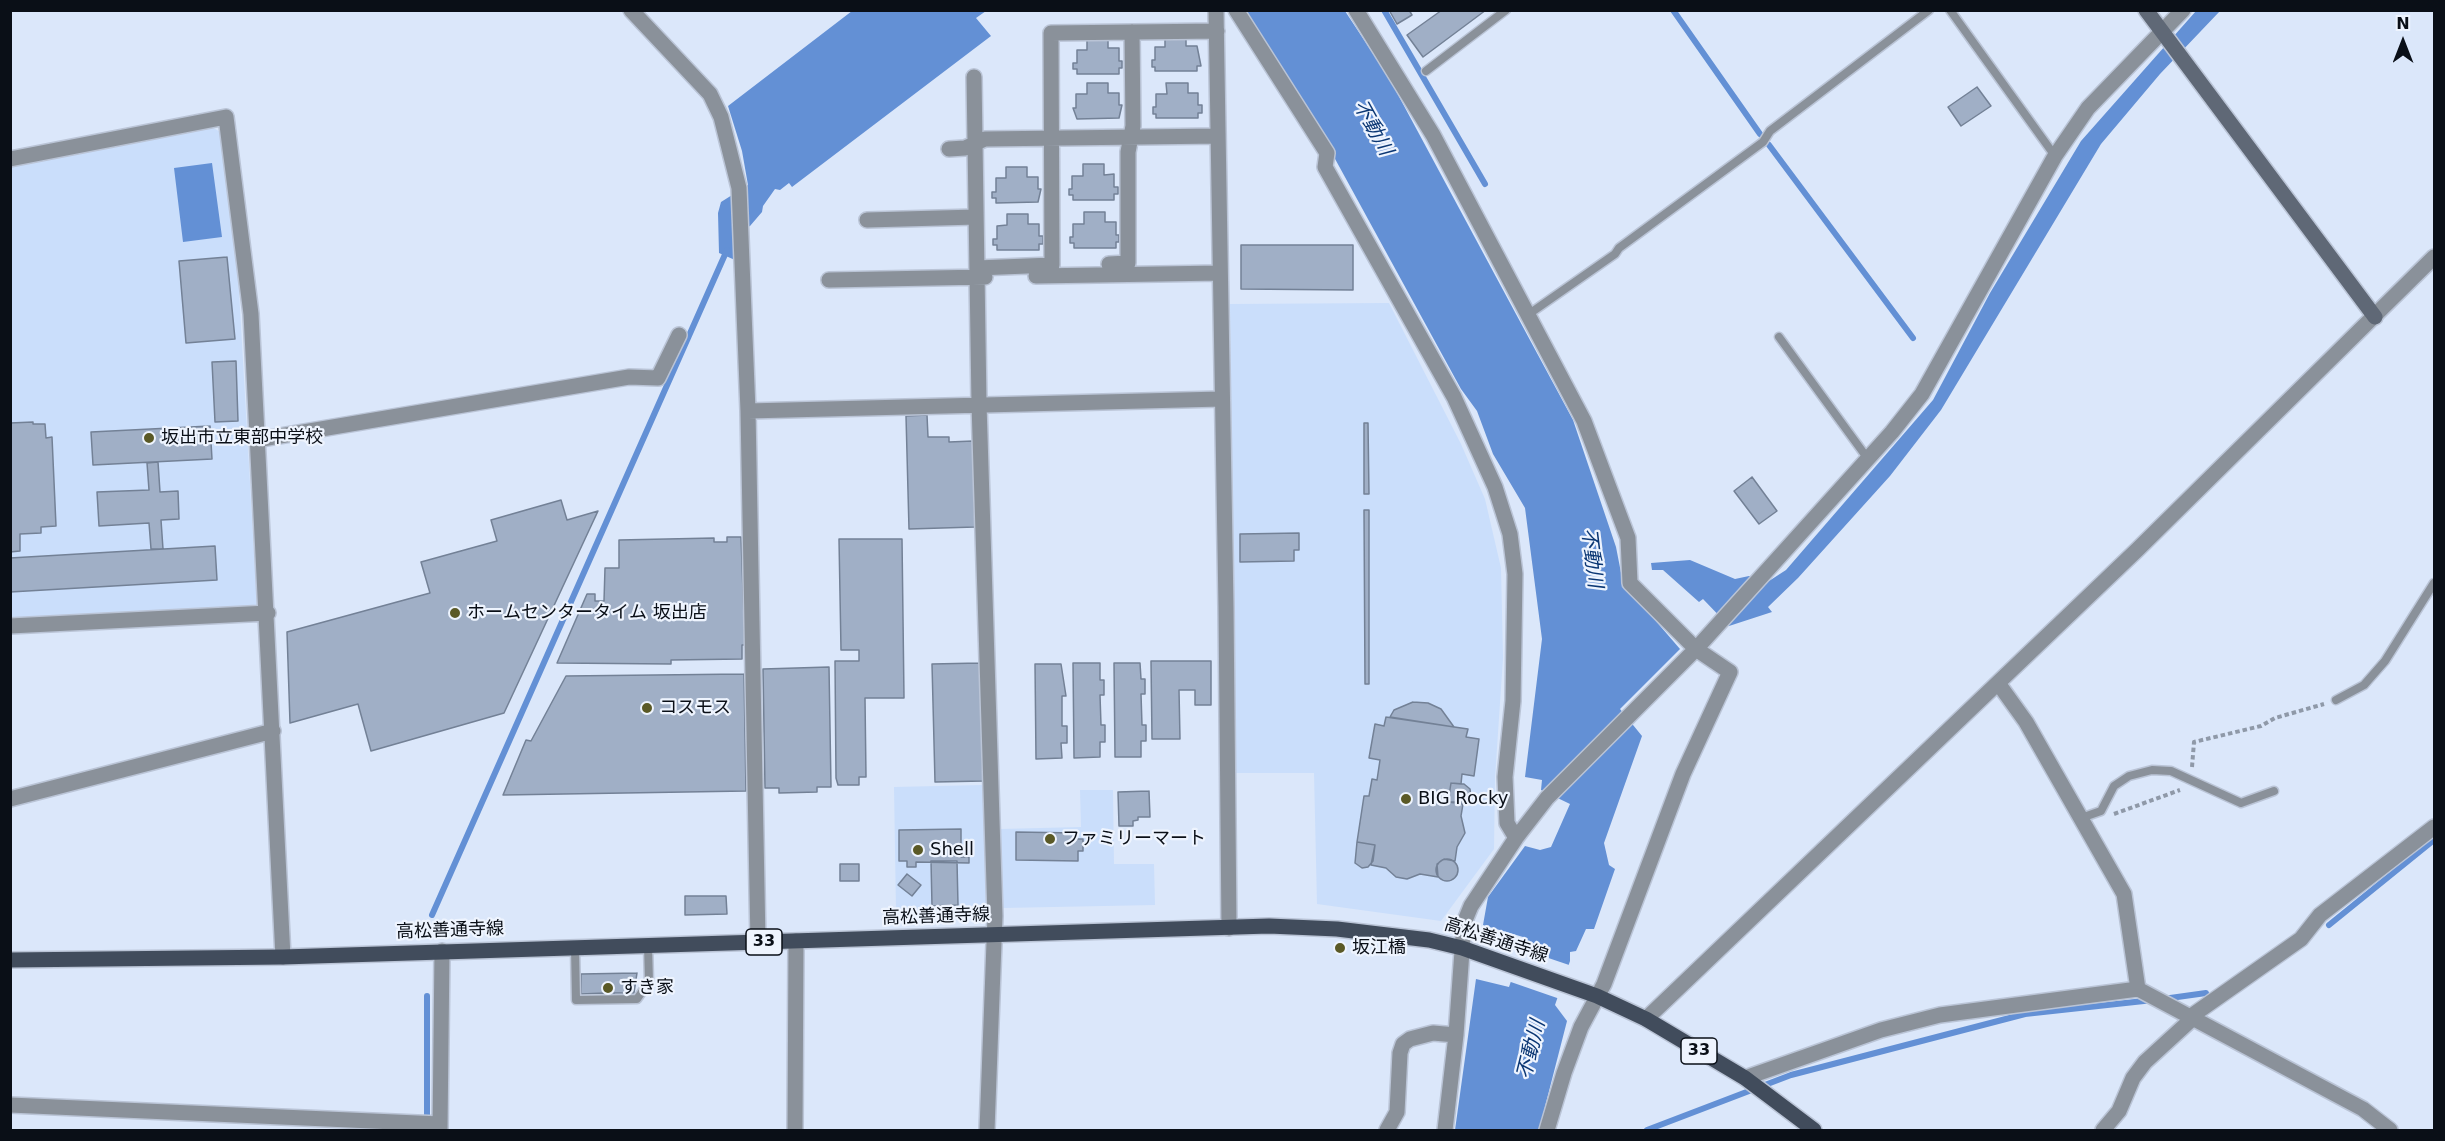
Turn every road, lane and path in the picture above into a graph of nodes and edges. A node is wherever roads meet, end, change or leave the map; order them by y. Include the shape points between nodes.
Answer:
1 (631, 10) edge
2 (1216, 10) edge
3 (1236, 10) edge
4 (1356, 10) edge
5 (1506, 10) edge
6 (1929, 10) edge
7 (1950, 10) edge
8 (2146, 10) edge
9 (2183, 10) edge
10 (1217, 31) junction
11 (1132, 32) junction
12 (2163, 34) junction
13 (1426, 71) dead end
14 (974, 77) dead end
15 (1218, 136) junction
16 (1131, 137) junction
17 (1052, 138) junction
18 (975, 144) junction
19 (949, 149) dead end
20 (2055, 156) junction
21 (10, 159) edge
22 (976, 216) junction
23 (867, 220) dead end
24 (2434, 257) edge
25 (1052, 265) junction
26 (977, 273) junction
27 (1220, 273) junction
28 (829, 280) dead end
29 (1529, 314) junction
30 (2375, 317) junction
31 (679, 335) dead end
32 (1779, 337) dead end
33 (1221, 399) junction
34 (979, 404) junction
35 (748, 411) junction
36 (256, 440) junction
37 (1868, 459) junction
38 (2434, 583) edge
39 (268, 613) junction
40 (10, 626) edge
41 (1696, 649) junction
42 (1998, 683) junction
43 (2336, 700) joint
44 (273, 731) junction
45 (2192, 780) junction
46 (2274, 791) dead end
47 (10, 799) edge
48 (2101, 811) junction
49 (2081, 818) junction
50 (2434, 827) edge
51 (1516, 838) junction
52 (1229, 928) junction
53 (993, 934) junction
54 (796, 941) junction
55 (758, 942) junction
56 (648, 945) junction
57 (575, 947) junction
58 (1462, 948) junction
59 (442, 951) junction
60 (284, 957) junction
61 (10, 960) edge
62 (1597, 996) junction
63 (2150, 996) junction
64 (2191, 1018) junction
65 (1646, 1019) junction
66 (1456, 1035) junction
67 (1753, 1085) junction
68 (10, 1105) edge
69 (433, 1125) edge
70 (795, 1131) edge
71 (987, 1131) edge
72 (1387, 1131) edge
73 (1445, 1131) edge
74 (1547, 1131) edge
75 (1814, 1131) edge
76 (2103, 1131) edge
77 (2390, 1131) edge

1 - 35 street via 710,94 721,117 739,188
2 - 10 street
3 - 51 street via 1327,153 1325,167 1454,397 1495,487 1510,534 1515,574 1513,701 1505,777 1507,823
4 - 29 street via 1433,135
5 - 13 lane
6 - 29 lane via 1770,131 1763,142
7 - 20 lane
8 - 12 street
9 - 12 street
10 - 11 street
10 - 15 street
11 - 16 street
11 - 17 street via 1051,33
12 - 20 street via 2088,108
12 - 30 street
14 - 18 street
15 - 16 street
15 - 27 street
16 - 17 street
16 - 25 street via 1128,263
17 - 18 street via 985,139
17 - 25 street
18 - 19 street
18 - 22 street
20 - 37 street via 1922,394
21 - 36 street via 226,117 251,314
22 - 23 street
22 - 26 street
24 - 30 street
25 - 26 street
26 - 27 street
26 - 28 street
26 - 34 street
27 - 33 street
29 - 41 street via 1584,421 1624,527 1630,583
30 - 42 street
31 - 36 street via 658,378 629,378
32 - 37 lane
33 - 34 street
33 - 52 street
34 - 35 street
34 - 53 street
35 - 55 street
36 - 39 street
37 - 41 street
38 - 43 lane via 2385,661 2364,685
39 - 40 street
39 - 44 street
41 - 51 street via 1547,798
41 - 62 street via 1730,672 1683,774
42 - 49 street via 2026,722
42 - 65 street
43 - 45 path via 2261,726 2194,742
44 - 47 street
44 - 60 street
45 - 46 lane via 2241,803
45 - 48 path via 2191,786 2113,814
45 - 48 lane via 2171,771 2152,770 2129,776 2114,786
48 - 49 lane
49 - 63 street via 2124,894
50 - 64 street via 2320,915 2301,939
51 - 58 street via 1471,906 1464,923
52 - 53 main road, 高松善通寺線 / 33
52 - 58 main road, 高松善通寺線 / 33 via 1337,929
53 - 54 main road, 高松善通寺線 / 33
53 - 71 street
54 - 55 main road, 高松善通寺線 / 33
54 - 70 street
55 - 56 main road, 高松善通寺線 / 33
56 - 57 main road, 高松善通寺線 / 33
56 - 57 lane via 649,982 637,999 576,1000
57 - 59 main road, 高松善通寺線 / 33
58 - 62 main road, 高松善通寺線 / 33
58 - 66 street
59 - 60 main road, 高松善通寺線 / 33
59 - 69 street
60 - 61 main road, 高松善通寺線 / 33
62 - 65 main road, 高松善通寺線 / 33
62 - 74 street via 1563,1073
63 - 64 street
63 - 67 street via 1940,1015 1881,1030
64 - 76 street via 2145,1062
64 - 77 street via 2363,1109
65 - 67 main road, 高松善通寺線 / 33
66 - 72 street via 1433,1034 1403,1044 1397,1112
66 - 73 street
67 - 75 main road, 高松善通寺線 / 33
68 - 69 street

